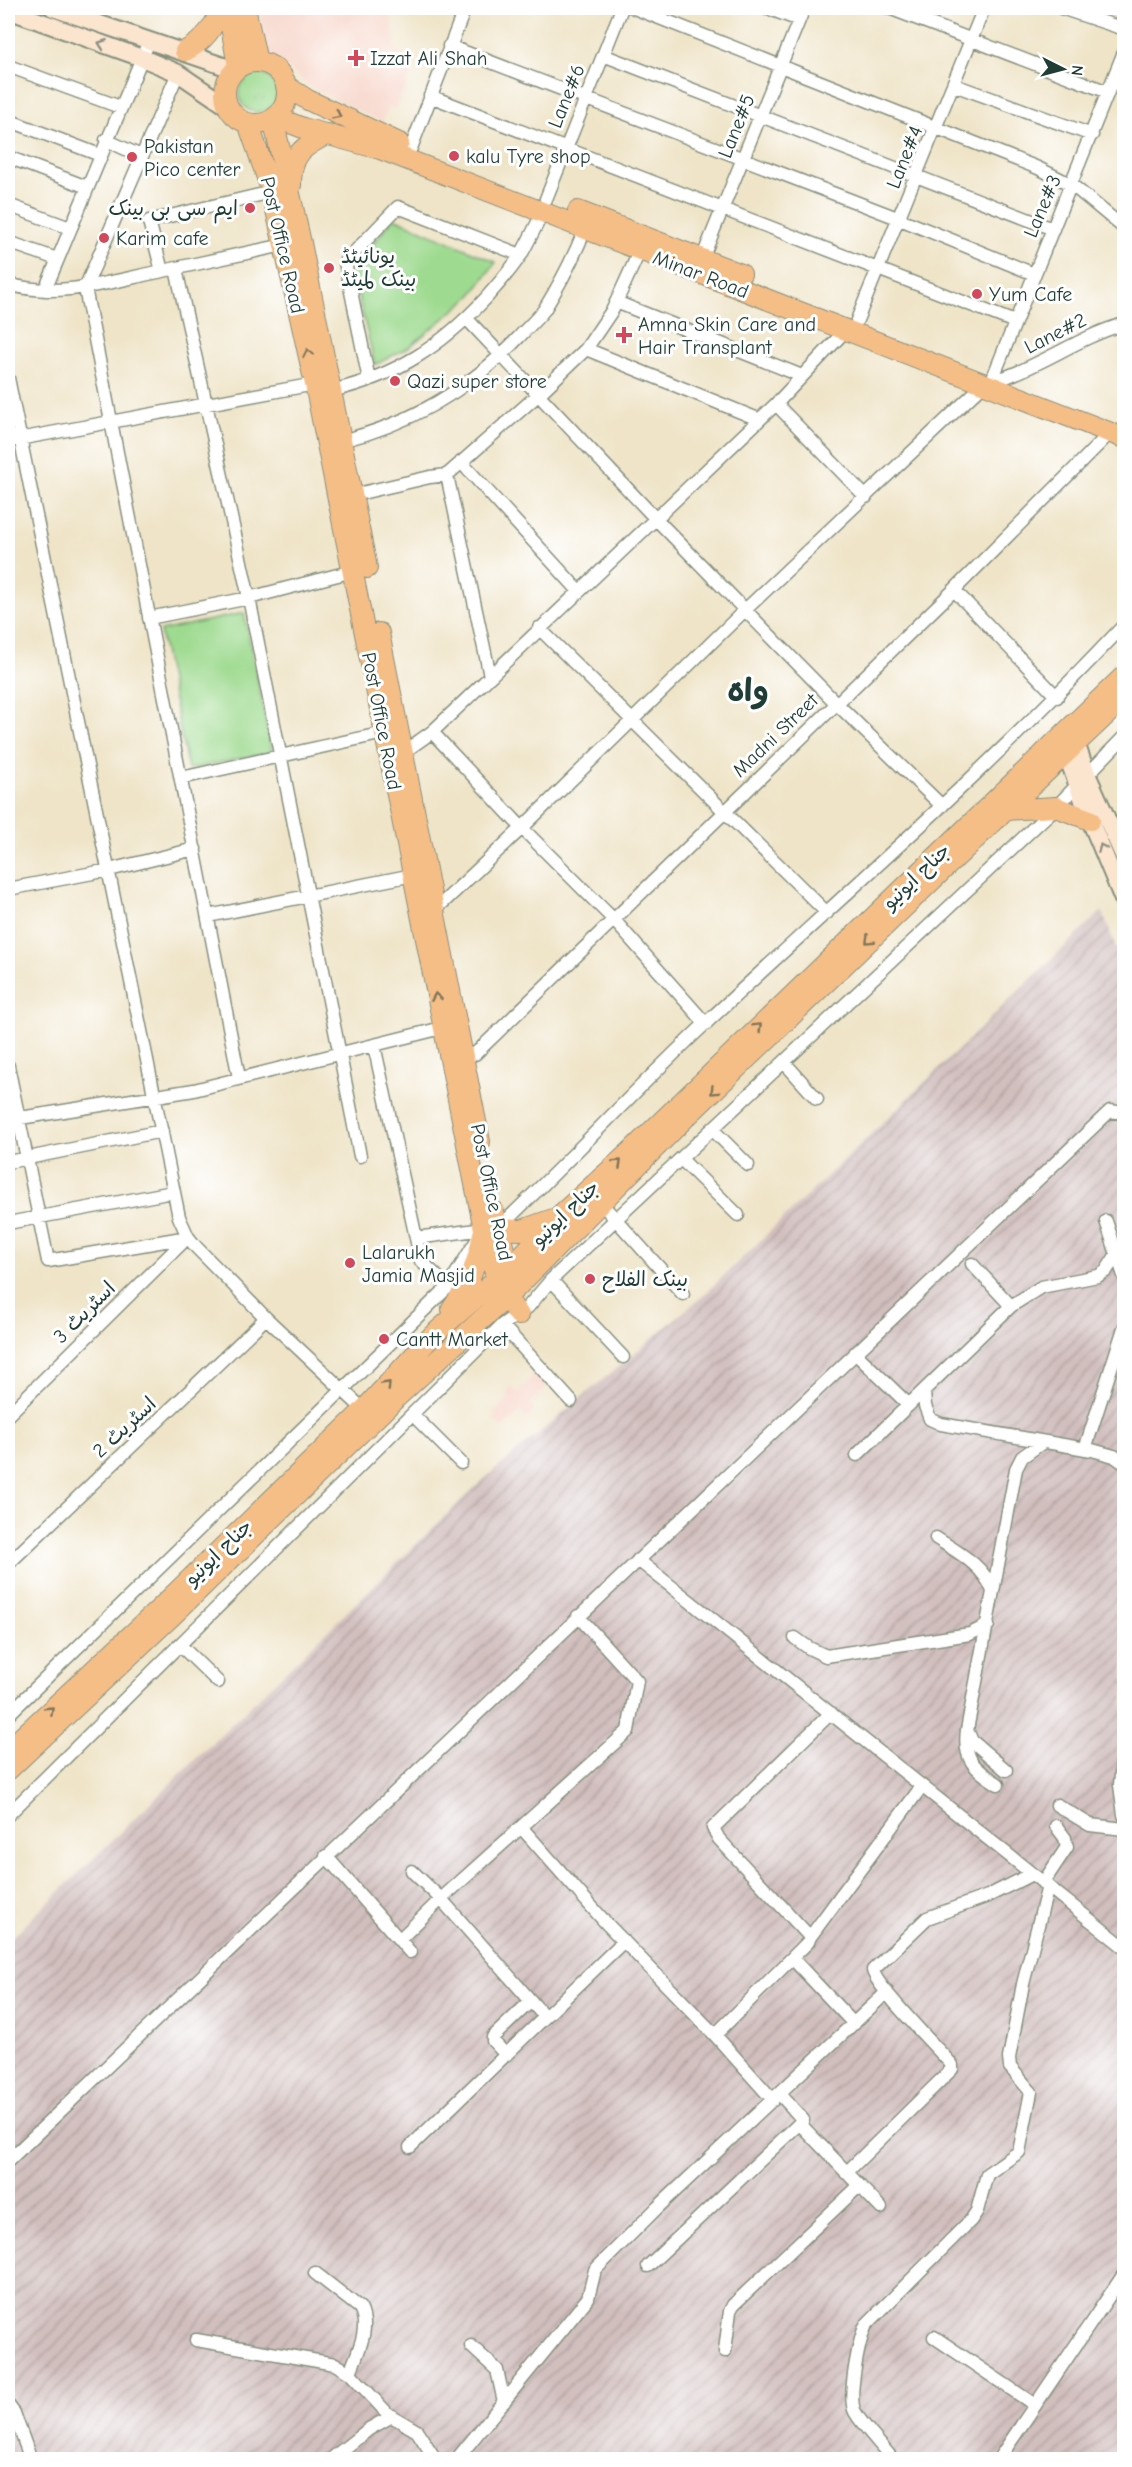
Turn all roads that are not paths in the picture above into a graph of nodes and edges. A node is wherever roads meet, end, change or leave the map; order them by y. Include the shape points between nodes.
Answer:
1 (53, 8) edge
2 (223, 8) edge
3 (228, 8) edge
4 (245, 8) edge
5 (465, 8) edge
6 (622, 8) edge
7 (634, 8) edge
8 (767, 8) edge
9 (804, 8) edge
10 (889, 8) edge
11 (984, 8) edge
12 (1061, 8) edge
13 (8, 10) edge
14 (799, 20) junction
15 (1123, 25) edge
16 (971, 40) junction
17 (148, 41) junction
18 (449, 46) junction
19 (184, 51) junction
20 (1125, 52) edge
21 (603, 55) junction
22 (142, 58) junction
23 (257, 62) junction
24 (781, 65) junction
25 (8, 66) edge
26 (236, 69) junction
27 (178, 73) junction
28 (954, 85) junction
29 (286, 86) junction
30 (1108, 92) junction
31 (430, 96) junction
32 (587, 97) junction
33 (120, 107) junction
34 (228, 107) junction
35 (761, 115) junction
36 (274, 118) junction
37 (8, 120) edge
38 (248, 123) junction
39 (937, 128) junction
40 (328, 134) junction
41 (1092, 135) junction
42 (368, 138) junction
43 (106, 140) junction
44 (411, 148) junction
45 (566, 148) junction
46 (100, 155) junction
47 (141, 156) junction
48 (8, 157) edge
49 (743, 160) junction
50 (917, 176) junction
51 (1072, 185) junction
52 (87, 187) junction
53 (272, 192) junction
54 (291, 198) junction
55 (8, 205) edge
56 (544, 206) junction
57 (723, 208) junction
58 (900, 219) junction
59 (70, 228) junction
60 (1125, 228) edge
61 (585, 229) junction
62 (1053, 229) junction
63 (8, 242) edge
64 (284, 245) junction
65 (653, 250) junction
66 (521, 255) junction
67 (57, 259) junction
68 (702, 259) junction
69 (176, 269) junction
70 (878, 270) junction
71 (162, 271) junction
72 (1034, 274) junction
73 (8, 284) edge
74 (85, 288) junction
75 (45, 290) junction
76 (616, 302) junction
77 (467, 319) junction
78 (1015, 322) junction
79 (852, 325) junction
80 (1124, 325) edge
81 (586, 349) junction
82 (501, 356) junction
83 (802, 376) junction
84 (8, 378) edge
85 (994, 379) junction
86 (369, 380) junction
87 (323, 388) junction
88 (539, 394) junction
89 (776, 404) junction
90 (207, 405) junction
91 (758, 419) junction
92 (111, 422) junction
93 (1120, 432) edge
94 (21, 439) junction
95 (8, 441) edge
96 (341, 441) junction
97 (461, 462) junction
98 (447, 475) junction
99 (353, 495) junction
100 (866, 497) junction
101 (655, 518) junction
102 (356, 562) junction
103 (578, 590) junction
104 (954, 590) junction
105 (249, 598) junction
106 (745, 610) junction
107 (149, 618) junction
108 (1125, 625) edge
109 (538, 628) junction
110 (490, 676) junction
111 (1125, 676) edge
112 (1057, 697) junction
113 (1125, 698) edge
114 (836, 703) junction
115 (631, 721) junction
116 (432, 732) junction
117 (384, 733) junction
118 (1125, 737) edge
119 (1066, 742) junction
120 (281, 755) junction
121 (395, 756) junction
122 (181, 778) junction
123 (1082, 780) junction
124 (942, 806) junction
125 (1056, 807) junction
126 (1005, 810) junction
127 (724, 812) junction
128 (1090, 820) junction
129 (522, 828) junction
130 (1121, 836) edge
131 (195, 849) junction
132 (1125, 857) edge
133 (109, 870) junction
134 (413, 874) junction
135 (8, 889) edge
136 (308, 895) junction
137 (1125, 902) edge
138 (434, 910) junction
139 (827, 913) junction
140 (208, 916) junction
141 (613, 919) junction
142 (706, 1024) junction
143 (442, 1028) junction
144 (374, 1045) junction
145 (340, 1054) junction
146 (457, 1059) junction
147 (783, 1062) junction
148 (8, 1066) edge
149 (239, 1078) junction
150 (156, 1097) junction
151 (817, 1099) dead end
152 (1125, 1113) edge
153 (13, 1119) edge
154 (712, 1129) junction
155 (162, 1131) junction
156 (360, 1156) dead end
157 (27, 1158) junction
158 (681, 1159) junction
159 (8, 1162) edge
160 (748, 1165) dead end
161 (173, 1192) junction
162 (600, 1202) junction
163 (39, 1215) junction
164 (738, 1215) dead end
165 (556, 1218) junction
166 (615, 1220) junction
167 (1106, 1221) dead end
168 (8, 1222) edge
169 (491, 1229) junction
170 (188, 1237) junction
171 (416, 1238) junction
172 (1117, 1254) junction
173 (544, 1258) junction
174 (972, 1264) dead end
175 (1125, 1276) edge
176 (551, 1280) junction
177 (506, 1284) junction
178 (448, 1287) junction
179 (683, 1294) dead end
180 (1011, 1306) junction
181 (522, 1310) junction
182 (266, 1318) junction
183 (475, 1324) junction
184 (1125, 1328) edge
185 (433, 1335) junction
186 (490, 1339) junction
187 (855, 1353) junction
188 (623, 1357) dead end
189 (343, 1389) junction
190 (924, 1392) junction
191 (8, 1395) edge
192 (571, 1401) dead end
193 (909, 1406) junction
194 (12, 1410) edge
195 (364, 1410) junction
196 (413, 1414) junction
197 (1042, 1442) junction
198 (1085, 1449) junction
199 (857, 1455) dead end
200 (461, 1463) dead end
201 (1125, 1463) edge
202 (936, 1538) dead end
203 (638, 1560) junction
204 (8, 1564) edge
205 (994, 1592) junction
206 (578, 1616) junction
207 (988, 1625) junction
208 (795, 1638) dead end
209 (180, 1645) junction
210 (218, 1682) dead end
211 (831, 1713) junction
212 (8, 1715) edge
213 (967, 1730) junction
214 (1125, 1738) edge
215 (8, 1750) edge
216 (8, 1770) edge
217 (1006, 1770) dead end
218 (998, 1784) dead end
219 (921, 1786) junction
220 (1057, 1805) dead end
221 (8, 1815) edge
222 (1125, 1815) edge
223 (1056, 1826) dead end
224 (521, 1827) junction
225 (1125, 1829) edge
226 (326, 1857) junction
227 (412, 1871) dead end
228 (1032, 1874) junction
229 (1045, 1884) junction
230 (441, 1899) junction
231 (810, 1937) junction
232 (399, 1940) junction
233 (624, 1941) junction
234 (1125, 1947) edge
235 (410, 1952) dead end
236 (792, 1958) junction
237 (886, 1992) junction
238 (531, 2001) junction
239 (545, 2017) junction
240 (854, 2024) junction
241 (715, 2035) junction
242 (506, 2055) junction
243 (776, 2097) junction
244 (799, 2123) junction
245 (410, 2147) dead end
246 (8, 2161) edge
247 (846, 2173) junction
248 (859, 2186) junction
249 (881, 2208) dead end
250 (648, 2266) dead end
251 (315, 2273) dead end
252 (1125, 2274) edge
253 (934, 2337) dead end
254 (196, 2340) dead end
255 (471, 2346) dead end
256 (725, 2351) dead end
257 (350, 2373) junction
258 (504, 2402) junction
259 (8, 2405) edge
260 (1035, 2405) junction
261 (392, 2416) junction
262 (31, 2460) edge
263 (330, 2460) edge
264 (436, 2460) edge
265 (456, 2460) edge
266 (893, 2460) edge
267 (998, 2460) edge

1 - 17 street
2 - 19 main road via 212,30
3 - 26 main road
4 - 23 main road
5 - 18 street
6 - 21 street, Lane#6
7 - 24 street
8 - 14 street
9 - 14 street, Lane#5
10 - 16 street
11 - 16 street, Lane#4
12 - 15 street
22 -> 13 street
14 - 24 street, Lane#5
16 - 28 street, Lane#4
16 - 30 street
17 - 19 street
17 - 22 street
18 - 31 street
18 - 32 street
19 - 26 street
20 - 30 street, Lane#3
21 - 32 street, Lane#6
21 - 35 street
22 - 27 street
22 - 33 street
23 - 26 main road
23 - 29 main road via 279,72
24 - 35 street, Lane#5
24 - 39 street
25 - 33 street
26 - 34 main road via 227,81
27 - 34 street
27 - 47 street
28 - 39 street, Lane#4
28 - 41 street
29 - 36 main road via 286,101
29 -> 42 main road, Minar Road
30 - 41 street, Lane#3
31 - 44 street
31 - 45 street
32 - 45 street, Lane#6
32 - 49 street
33 - 43 street
34 - 38 main road
35 - 49 street, Lane#5
35 - 50 street
36 - 38 main road via 261,124
36 - 40 main road, Minar Road
36 - 54 main road, Post Office Road
37 - 46 street
38 - 53 main road, Post Office Road
39 - 50 street, Lane#4
39 - 51 street
40 - 42 main road, Minar Road
40 - 54 main road via 298,153 293,164
41 - 51 street, Lane#3
42 - 44 main road, Minar Road
42 - 56 main road, Minar Road
43 - 46 street
43 - 47 street
44 - 56 main road, Minar Road
45 - 56 street, Lane#6
45 - 57 street
46 - 52 street
47 - 74 street
48 - 52 street
49 - 57 street, Lane#5
49 - 58 street
50 - 58 street, Lane#4
50 - 62 street
51 - 60 street
51 - 62 street, Lane#3
52 - 59 street
53 - 64 main road, Post Office Road
53 - 71 street via 149,221
54 - 87 main road, Post Office Road
55 - 59 street
56 - 61 main road, Minar Road
56 - 65 main road, Minar Road
56 - 66 street, Lane#6
57 - 68 street, Lane#5
57 - 70 street
58 - 70 street, Lane#4
58 - 72 street
59 - 67 street
61 - 65 main road, Minar Road
61 - 82 street via 542,312
62 - 72 street, Lane#3
63 - 67 street
64 - 69 street
87 -> 64 main road, Post Office Road
65 - 68 main road, Minar Road
65 - 76 street
65 - 79 main road, Minar Road
66 - 77 street, Lane#6
66 - 86 street via 398,207 345,261
67 - 75 street
68 - 79 main road, Minar Road
69 - 71 street
69 - 90 street
70 - 78 street
70 - 79 street, Lane#4
71 - 74 street
72 - 78 street, Lane#3
73 - 75 street
74 - 75 street
74 - 92 street
76 - 81 street
76 - 83 street
77 - 82 street
77 - 86 street, Lane#6 via 399,369
78 - 85 street, Lane#3
79 - 83 street
79 - 85 main road, Minar Road
80 - 85 street, Lane#2 via 1085,337 1024,370
81 - 88 street
81 - 91 street
82 - 88 street
82 - 96 street via 428,409 375,432
83 - 89 street
84 - 94 street
85 - 93 main road, Minar Road
85 - 100 street
86 - 87 street, Lane#6
87 - 90 street, Lane#6
87 - 96 main road, Post Office Road
87 - 102 main road, Post Office Road
88 - 97 street
88 - 101 street
89 - 91 street
89 - 100 street
90 - 92 street, Lane#6
90 - 105 street
91 - 101 street
92 - 94 street, Lane#6
92 - 107 street
93 - 104 street, Madni Street
94 - 95 street, Lane#6
94 - 133 street
96 - 99 main road, Post Office Road
97 - 98 street
97 - 103 street
98 - 99 street
98 - 110 street
99 - 102 main road, Post Office Road
100 - 106 street
101 - 103 street
101 - 106 street
102 - 105 street
102 - 117 main road, Post Office Road
102 - 121 main road, Post Office Road
103 - 109 street
104 - 112 street
104 - 114 street, Madni Street
105 - 107 street
105 - 120 street
106 - 114 street
106 - 115 street
107 - 122 street
108 - 112 street
109 - 110 street
109 - 115 street
110 - 116 street
111 - 119 main road, جناح ایونیو
112 - 124 street
113 - 119 main road, جناح ایونیو
114 - 124 street
114 - 127 street, Madni Street
115 - 127 street
115 - 129 street
116 - 121 street
116 - 129 street
117 - 120 street
117 - 121 main road, Post Office Road
118 - 123 street
119 - 123 street
119 - 126 main road, جناح ایونیو
165 -> 119 main road, جناح ایونیو
120 - 122 street
120 - 136 street
121 - 134 main road, Post Office Road
121 - 138 main road, Post Office Road
122 - 131 street
123 - 125 street
123 - 128 street
123 - 130 street
124 - 139 street
125 - 126 main road
125 - 128 main road
125 - 147 street
126 -> 162 main road, جناح ایونیو
127 - 139 street
127 - 141 street, Madni Street
137 -> 128 street
129 - 138 street
129 - 141 street
130 - 132 street
131 - 133 street
131 - 140 street
133 - 135 street
133 - 150 street
134 - 136 street
143 -> 134 main road, Post Office Road
136 - 140 street
136 - 145 street
138 - 146 main road, Post Office Road
139 - 142 street
140 - 149 street
141 - 142 street
141 - 146 street, Madni Street via 475,1054
142 - 169 street
143 - 144 street
143 - 146 main road, Post Office Road
144 - 145 street
144 - 171 street
145 - 149 street
145 - 156 street
146 - 169 main road, Post Office Road
147 - 151 street
147 - 154 street
148 - 153 street
149 - 150 street
150 - 153 street
150 - 155 street
152 - 187 street via 1110,1111
153 - 157 street
154 - 158 street
154 - 160 street
155 - 157 street
155 - 161 street
157 - 159 street
157 - 163 street
158 - 164 street
158 - 166 street
161 - 163 street
161 - 170 street
162 - 166 street
162 - 173 main road, جناح ایونیو
163 - 168 street
163 - 170 street via 48,1261
165 - 169 main road via 522,1230
165 - 177 main road, جناح ایونیو
166 - 176 street
166 - 179 street
167 - 172 street
169 - 171 street
169 - 177 main road, Post Office Road
169 - 178 street
169 - 185 main road via 466,1289
170 - 182 street
170 - 194 street, اسٹریٹ 3
171 - 178 street via 421,1261
172 - 175 street
172 - 180 street via 1106,1271 1098,1275 1041,1287
173 - 177 main road, جناح ایونیو
173 - 181 street
174 - 180 street
176 - 181 street
176 - 188 street
177 - 181 main road, Post Office Road
177 - 183 main road, جناح ایونیو
177 - 185 main road, جناح ایونیو
178 - 189 street
180 - 190 street
181 - 186 street
181 - 192 street
182 - 189 street
182 - 204 street, اسٹریٹ 2
183 - 186 street
183 - 216 main road, جناح ایونیو
184 - 198 street
195 -> 185 main road, جناح ایونیو
186 - 196 street
187 - 193 street
187 - 203 street
189 - 195 street
189 - 212 street
190 - 193 street
190 - 197 street via 930,1419 941,1424
191 - 194 street
193 - 199 street
215 -> 195 main road, جناح ایونیو
196 - 200 street
196 - 209 street
197 - 198 street
197 - 205 street via 1022,1456 1016,1469
198 - 201 street
202 - 205 street via 979,1567
203 - 206 street
203 - 211 street
205 - 207 street
206 - 224 street via 637,1681 628,1731
206 - 226 street
207 - 208 street via 970,1634 826,1656
207 - 213 street
209 - 210 street
209 - 221 street
211 - 219 street
211 - 231 street via 713,1828
213 - 217 street via 972,1741
213 - 218 street via 968,1759
214 - 222 street via 1120,1785
219 - 228 street
219 - 231 street
220 - 225 street via 1090,1825
223 - 229 street via 1067,1847
224 - 230 street
224 - 233 street
226 - 232 street
226 - 246 street
227 - 230 street
228 - 229 street
228 - 237 street via 988,1896 927,1918 873,1970
229 - 234 street
229 - 266 street via 1009,2058 1010,2067 1031,2092 1019,2152 987,2174 971,2220 866,2325 861,2336 852,2399 854,2410
230 - 232 street
230 - 238 street
231 - 236 street
232 - 235 street
233 - 239 street
233 - 241 street
236 - 240 street
236 - 241 street
237 - 240 street
237 - 247 street via 952,2069
238 - 239 street
238 - 242 street via 494,2037 493,2041
239 - 242 street
240 - 243 street
241 - 243 street
242 - 245 street
243 - 244 street via 802,2117
243 - 258 street via 596,2270 588,2298
244 - 247 street
244 - 250 street
247 - 248 street
248 - 249 street
248 - 256 street via 733,2305
251 - 257 street via 360,2308 364,2316 363,2335
252 - 260 street
253 - 260 street
254 - 257 street via 335,2364
255 - 258 street via 497,2370
257 - 261 street
258 - 265 street
259 - 262 street
260 - 267 street
261 - 263 street
261 - 264 street via 417,2432

